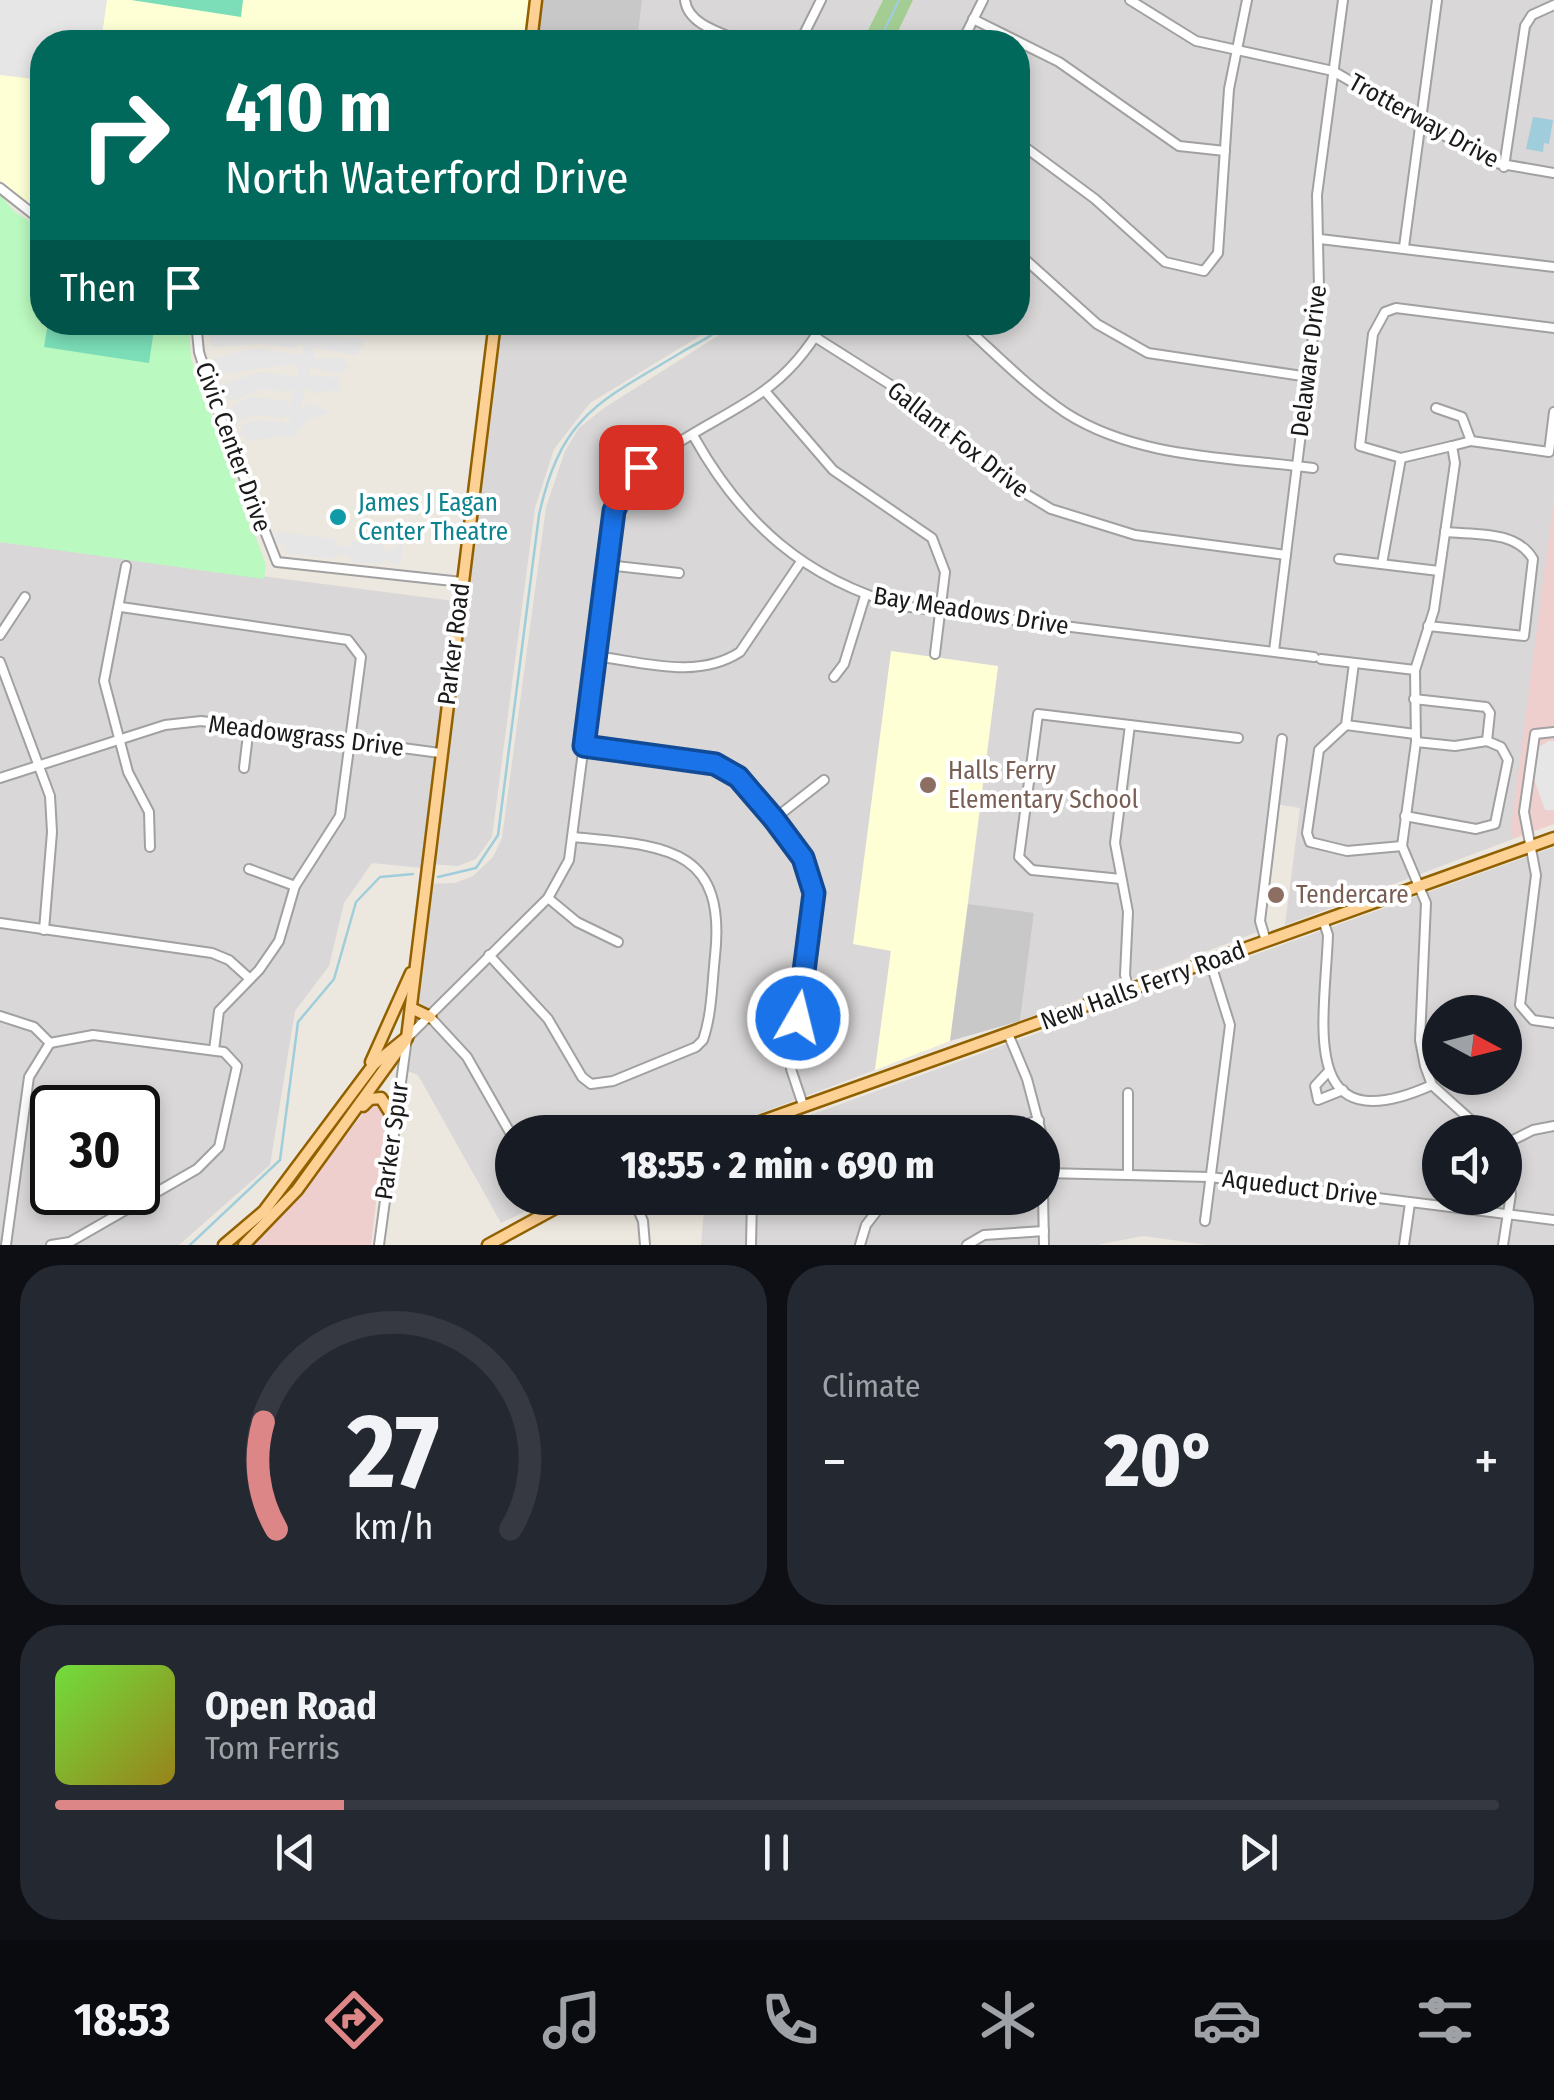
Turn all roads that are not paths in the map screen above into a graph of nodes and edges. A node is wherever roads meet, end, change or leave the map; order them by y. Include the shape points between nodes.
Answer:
1 (536, 0) edge
2 (685, 0) edge
3 (821, 0) edge
4 (983, 0) edge
5 (1130, 0) edge
6 (1247, 0) edge
7 (1342, 0) edge
8 (1437, 0) edge
9 (1554, 5) edge
10 (973, 19) junction
11 (532, 30) edge
12 (720, 30) edge
13 (806, 30) edge
14 (968, 30) edge
15 (995, 30) edge
16 (1030, 48) edge
17 (1238, 50) junction
18 (1333, 71) junction
19 (1420, 122) junction
20 (1030, 151) edge
21 (1226, 151) junction
22 (1504, 167) junction
23 (1554, 174) edge
24 (0, 188) edge
25 (30, 212) edge
26 (1320, 239) junction
27 (1404, 247) junction
28 (1030, 264) edge
29 (1554, 268) edge
30 (1554, 328) edge
31 (197, 335) edge
32 (493, 335) edge
33 (974, 335) edge
34 (815, 337) joint
35 (1309, 377) junction
36 (765, 391) junction
37 (1436, 408) dead end
38 (1554, 412) edge
39 (694, 437) junction
40 (1471, 442) junction
41 (1452, 446) junction
42 (1401, 458) junction
43 (1297, 466) junction
44 (1314, 468) dead end
45 (1445, 532) junction
46 (1286, 555) junction
47 (1338, 559) dead end
48 (800, 563) junction
49 (1382, 564) junction
50 (607, 565) junction
51 (126, 566) dead end
52 (1439, 572) junction
53 (679, 574) dead end
54 (462, 582) junction
55 (865, 596) junction
56 (25, 597) dead end
57 (121, 607) junction
58 (940, 611) junction
59 (1428, 626) junction
60 (0, 635) edge
61 (1274, 652) junction
62 (934, 654) dead end
63 (595, 656) junction
64 (0, 662) edge
65 (1354, 663) junction
66 (1415, 670) junction
67 (834, 676) dead end
68 (1414, 699) junction
69 (1346, 725) junction
70 (250, 726) junction
71 (1130, 726) junction
72 (1554, 732) edge
73 (1238, 738) dead end
74 (1282, 738) dead end
75 (1415, 738) junction
76 (352, 739) junction
77 (119, 740) junction
78 (1486, 742) junction
79 (584, 746) junction
80 (440, 754) junction
81 (40, 766) junction
82 (244, 768) dead end
83 (0, 778) edge
84 (824, 780) dead end
85 (1405, 816) junction
86 (774, 819) junction
87 (573, 837) junction
88 (1554, 838) edge
89 (1402, 846) junction
90 (150, 847) dead end
91 (1529, 848) junction
92 (248, 869) dead end
93 (1121, 880) junction
94 (296, 886) junction
95 (1417, 887) junction
96 (548, 898) junction
97 (1323, 920) junction
98 (0, 924) edge
99 (44, 930) junction
100 (1266, 941) junction
101 (618, 942) dead end
102 (489, 955) junction
103 (1210, 961) junction
104 (416, 967) junction
105 (250, 979) junction
106 (1129, 991) junction
107 (410, 1008) junction
108 (0, 1016) edge
109 (430, 1016) junction
110 (1554, 1023) edge
111 (1010, 1036) junction
112 (407, 1038) junction
113 (50, 1042) junction
114 (1422, 1048) edge
115 (214, 1050) junction
116 (1328, 1072) junction
117 (358, 1084) junction
118 (1422, 1089) edge
119 (1343, 1090) junction
120 (1128, 1093) dead end
121 (1443, 1095) edge
122 (804, 1105) junction
123 (500, 1115) edge
124 (778, 1115) edge
125 (1036, 1115) edge
126 (1465, 1115) edge
127 (394, 1119) junction
128 (1554, 1126) edge
129 (1522, 1136) edge
130 (336, 1137) junction
131 (1060, 1173) edge
132 (1128, 1174) junction
133 (1210, 1176) junction
134 (160, 1190) edge
135 (1410, 1202) junction
136 (1422, 1203) edge
137 (117, 1215) edge
138 (531, 1215) edge
139 (640, 1215) edge
140 (752, 1215) edge
141 (874, 1215) edge
142 (1044, 1215) edge
143 (1507, 1215) edge
144 (1515, 1215) edge
145 (1205, 1220) dead end
146 (1554, 1220) edge
147 (1044, 1231) junction
148 (7, 1245) edge
149 (52, 1245) edge
150 (224, 1245) edge
151 (244, 1245) edge
152 (379, 1245) edge
153 (488, 1245) edge
154 (645, 1245) edge
155 (751, 1245) edge
156 (860, 1245) edge
157 (967, 1245) edge
158 (1044, 1245) edge
159 (1404, 1245) edge
160 (1504, 1245) edge

1 - 11 main road
2 - 12 street via 687,13
3 - 13 street
4 - 10 street
5 - 17 street, Trotterway Drive via 1184,36
6 - 17 street
7 - 18 street, Delaware Drive
8 - 19 street
9 - 22 street via 1525,26
10 - 14 street
10 - 15 street
16 - 21 street via 1179,146
17 - 18 street, Trotterway Drive
17 - 21 street
18 - 19 street, Trotterway Drive
18 - 26 street, Delaware Drive via 1317,196
19 - 22 street, Trotterway Drive
19 - 27 street
20 - 21 street via 1165,262 1192,271 1213,265 1218,253
22 - 23 street, Trotterway Drive
24 - 25 street
26 - 27 street
26 - 35 street, Delaware Drive
27 - 29 street
28 - 35 street via 1097,324 1148,353
30 - 42 street via 1396,308 1385,312 1373,334 1360,446
31 - 54 street, Civic Center Drive via 218,414 278,562
32 - 54 main road, Parker Road
33 - 43 street via 1033,388 1100,431 1168,450
34 - 36 street
34 - 46 street, Gallant Fox Drive via 905,394 1012,486 1051,509 1134,535
35 - 43 street, Delaware Drive
36 - 39 street
36 - 58 street via 833,470 932,538 945,572
37 - 40 street via 1462,417
38 - 40 street via 1549,452
39 - 48 street, Bay Meadows Drive via 734,501
39 - 50 street via 641,467 624,487
40 - 41 street
41 - 42 street
41 - 45 street
42 - 49 street
43 - 44 street
43 - 46 street, Delaware Drive
45 - 52 street
45 - 59 street via 1515,539 1526,548 1533,559 1524,636
46 - 61 street, Delaware Drive
47 - 49 street
48 - 55 street, Bay Meadows Drive
48 - 63 street via 740,652 725,662 701,670
49 - 52 street
50 - 53 street
50 - 63 street
51 - 57 street
52 - 59 street
54 - 80 main road, Parker Road
55 - 58 street, Bay Meadows Drive
55 - 67 street
56 - 60 street
57 - 76 street via 348,640 362,662
57 - 77 street via 104,681
58 - 61 street, Bay Meadows Drive
58 - 62 street
59 - 66 street
61 - 65 street, Bay Meadows Drive
63 - 79 street
64 - 81 street
65 - 66 street, Bay Meadows Drive
65 - 69 street
66 - 68 street
68 - 75 street
68 - 78 street via 1486,707
69 - 75 street
69 - 89 street via 1319,750 1310,842 1347,851
70 - 76 street, Meadowgrass Drive
70 - 77 street, Meadowgrass Drive via 200,721
70 - 82 street
71 - 73 street
71 - 93 street via 1115,843
71 - 93 street via 1038,714 1019,857 1032,870
72 - 91 street via 1535,734 1524,812
74 - 100 street via 1260,921
75 - 78 street via 1455,746
75 - 85 street
76 - 80 street, Meadowgrass Drive
76 - 94 street via 340,816
77 - 81 street, Meadowgrass Drive
77 - 90 street via 149,812
78 - 85 street via 1501,747 1508,760 1495,824 1476,829
79 - 86 street via 715,764 738,777
79 - 87 street
80 - 104 main road, Parker Road
81 - 83 street, Meadowgrass Drive
81 - 99 street via 52,832
84 - 86 street
85 - 89 street
86 - 122 street via 803,858 814,893 792,1056
87 - 96 street
87 - 102 street via 668,849 691,862 711,888 718,922 707,1028 696,1047 614,1081 586,1082 548,1019
88 - 91 main road, New Halls Ferry Road
89 - 95 street
91 - 95 main road, New Halls Ferry Road
91 - 110 street via 1536,875 1520,1004 1533,1020
92 - 94 street
93 - 106 street
94 - 105 street via 279,941
95 - 97 main road, New Halls Ferry Road
95 - 114 street via 1426,903
96 - 101 street
96 - 102 street
97 - 100 main road, New Halls Ferry Road
97 - 116 street
98 - 99 street
99 - 105 street via 212,953
100 - 103 main road, New Halls Ferry Road
102 - 109 street
103 - 106 main road, New Halls Ferry Road
103 - 133 street via 1230,1025
104 - 107 main road, Parker Road
104 - 117 main road, Parker Road
105 - 115 street via 219,1011
106 - 111 main road, New Halls Ferry Road
107 - 109 main road
107 - 112 main road, Parker Road
108 - 113 street via 34,1026
109 - 112 street
109 - 123 street via 467,1057
111 - 122 main road, New Halls Ferry Road
111 - 125 street
112 - 117 main road, Parker Road
112 - 127 street, Parker Spur
112 - 130 main road, Parker Road
113 - 115 street via 92,1035
113 - 148 street via 29,1077
115 - 134 street via 232,1056 237,1066 220,1147
116 - 119 street
116 - 119 street via 1316,1086 1318,1100
117 - 150 main road, Parker Road via 279,1194
118 - 119 street via 1380,1104
120 - 132 street
121 - 126 street
122 - 124 main road, New Halls Ferry Road
127 - 130 main road via 389,1104 370,1098
127 - 152 street, Parker Spur
128 - 129 street
130 - 151 main road, Parker Road via 283,1208
131 - 132 street, Aqueduct Drive
132 - 133 street, Aqueduct Drive
133 - 135 street, Aqueduct Drive
133 - 145 street
135 - 136 street, Aqueduct Drive
135 - 159 street
137 - 149 street
138 - 153 main road
139 - 154 street
140 - 155 street
141 - 156 street
142 - 147 street
143 - 160 street
144 - 146 street, Aqueduct Drive
147 - 157 street via 984,1235
147 - 158 street

